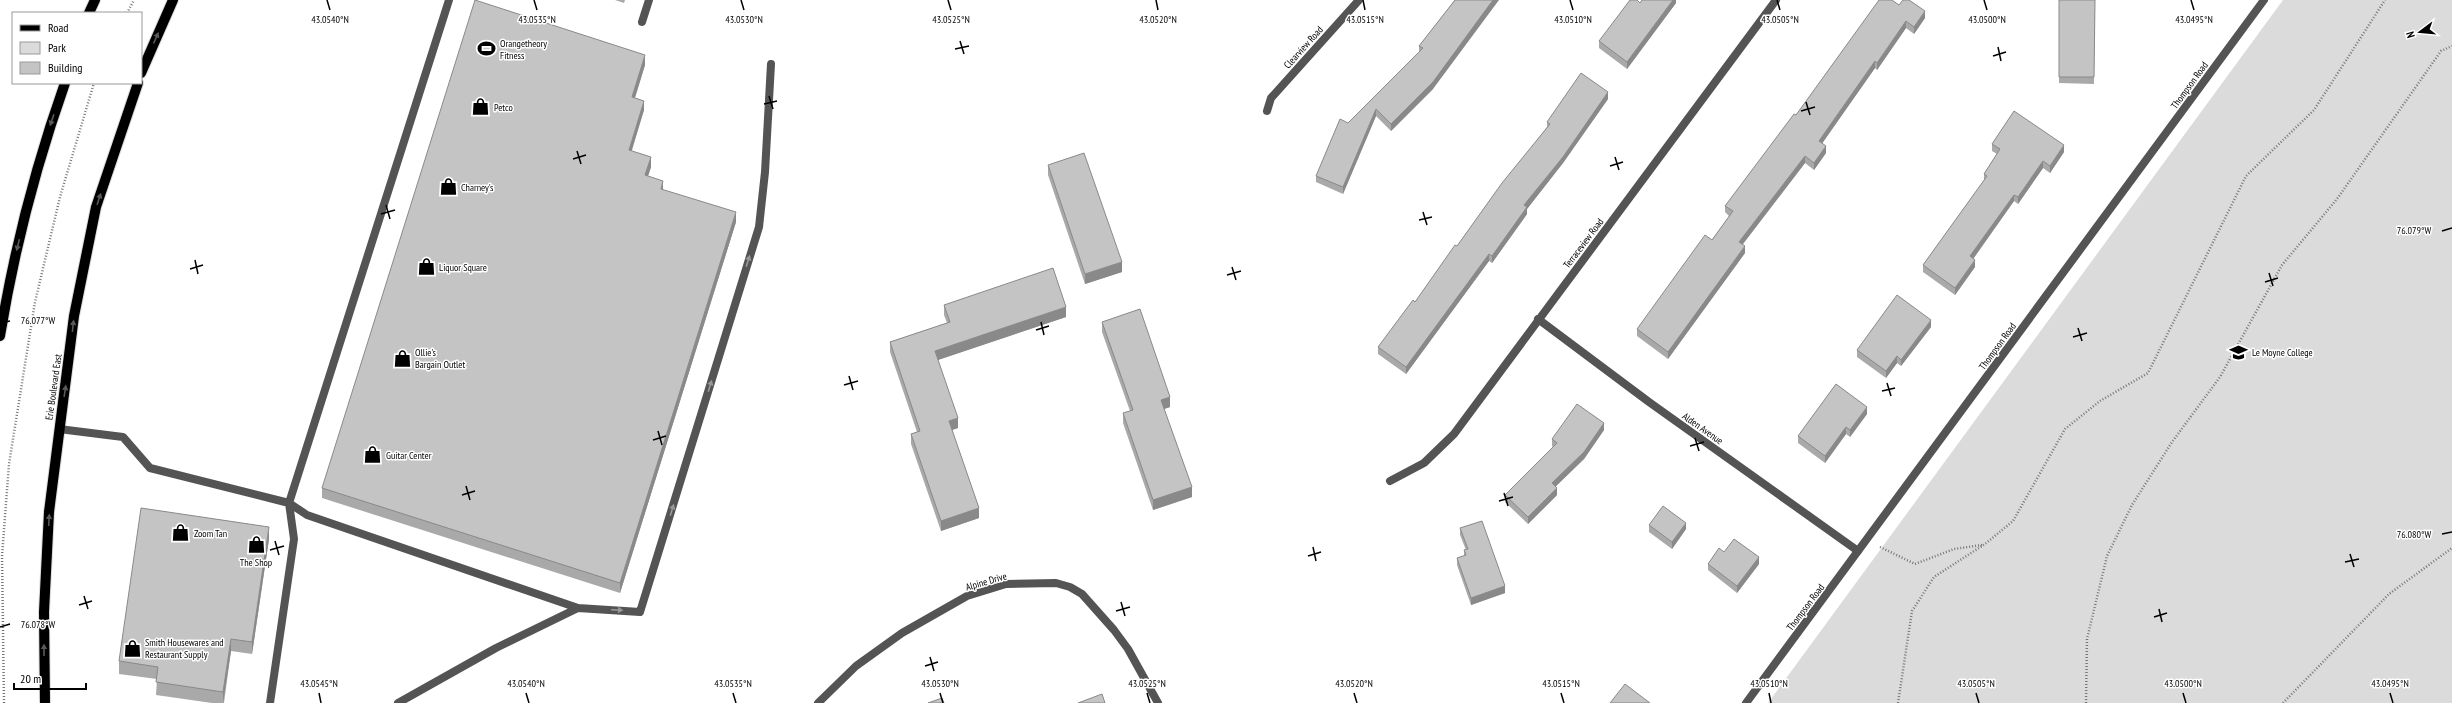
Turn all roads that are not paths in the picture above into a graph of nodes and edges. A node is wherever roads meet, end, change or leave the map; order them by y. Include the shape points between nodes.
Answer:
1 (95, 0) edge
2 (173, 0) edge
3 (449, 0) edge
4 (649, 0) edge
5 (1359, 0) edge
6 (1776, 0) edge
7 (2264, 0) edge
8 (89, 12) edge
9 (642, 22) dead end
10 (771, 64) dead end
11 (142, 72) edge
12 (64, 84) edge
13 (138, 84) edge
14 (1267, 111) dead end
15 (1538, 319) junction
16 (0, 336) edge
17 (59, 429) junction
18 (1390, 481) dead end
19 (289, 503) junction
20 (1858, 551) junction
21 (578, 608) junction
22 (45, 703) edge
23 (270, 703) edge
24 (398, 703) edge
25 (818, 703) edge
26 (1158, 703) edge
27 (1746, 703) edge

1 - 8 main road
11 -> 2 main road
3 - 19 street
4 - 9 street
5 - 14 street, Clearview Road via 1271,98
6 - 15 street, Terraceview Road
7 - 20 street, Thompson Road
21 -> 10 street via 640,612 759,227
12 -> 16 main road via 43,145 15,258
17 -> 13 main road, Erie Boulevard East via 74,316 96,207
15 - 18 street, Terraceview Road via 1454,434 1424,464
15 - 20 street, Alden Avenue via 1649,402
17 - 19 street via 122,437 150,468
22 -> 17 main road, Erie Boulevard East via 44,612 49,512
19 - 21 street via 307,515
19 - 23 street via 294,539
20 - 27 street, Thompson Road
21 - 24 street via 496,648
25 - 26 street, Alpine Drive via 856,666 902,633 967,596 1006,584 1056,583 1082,594 1114,630 1128,649

